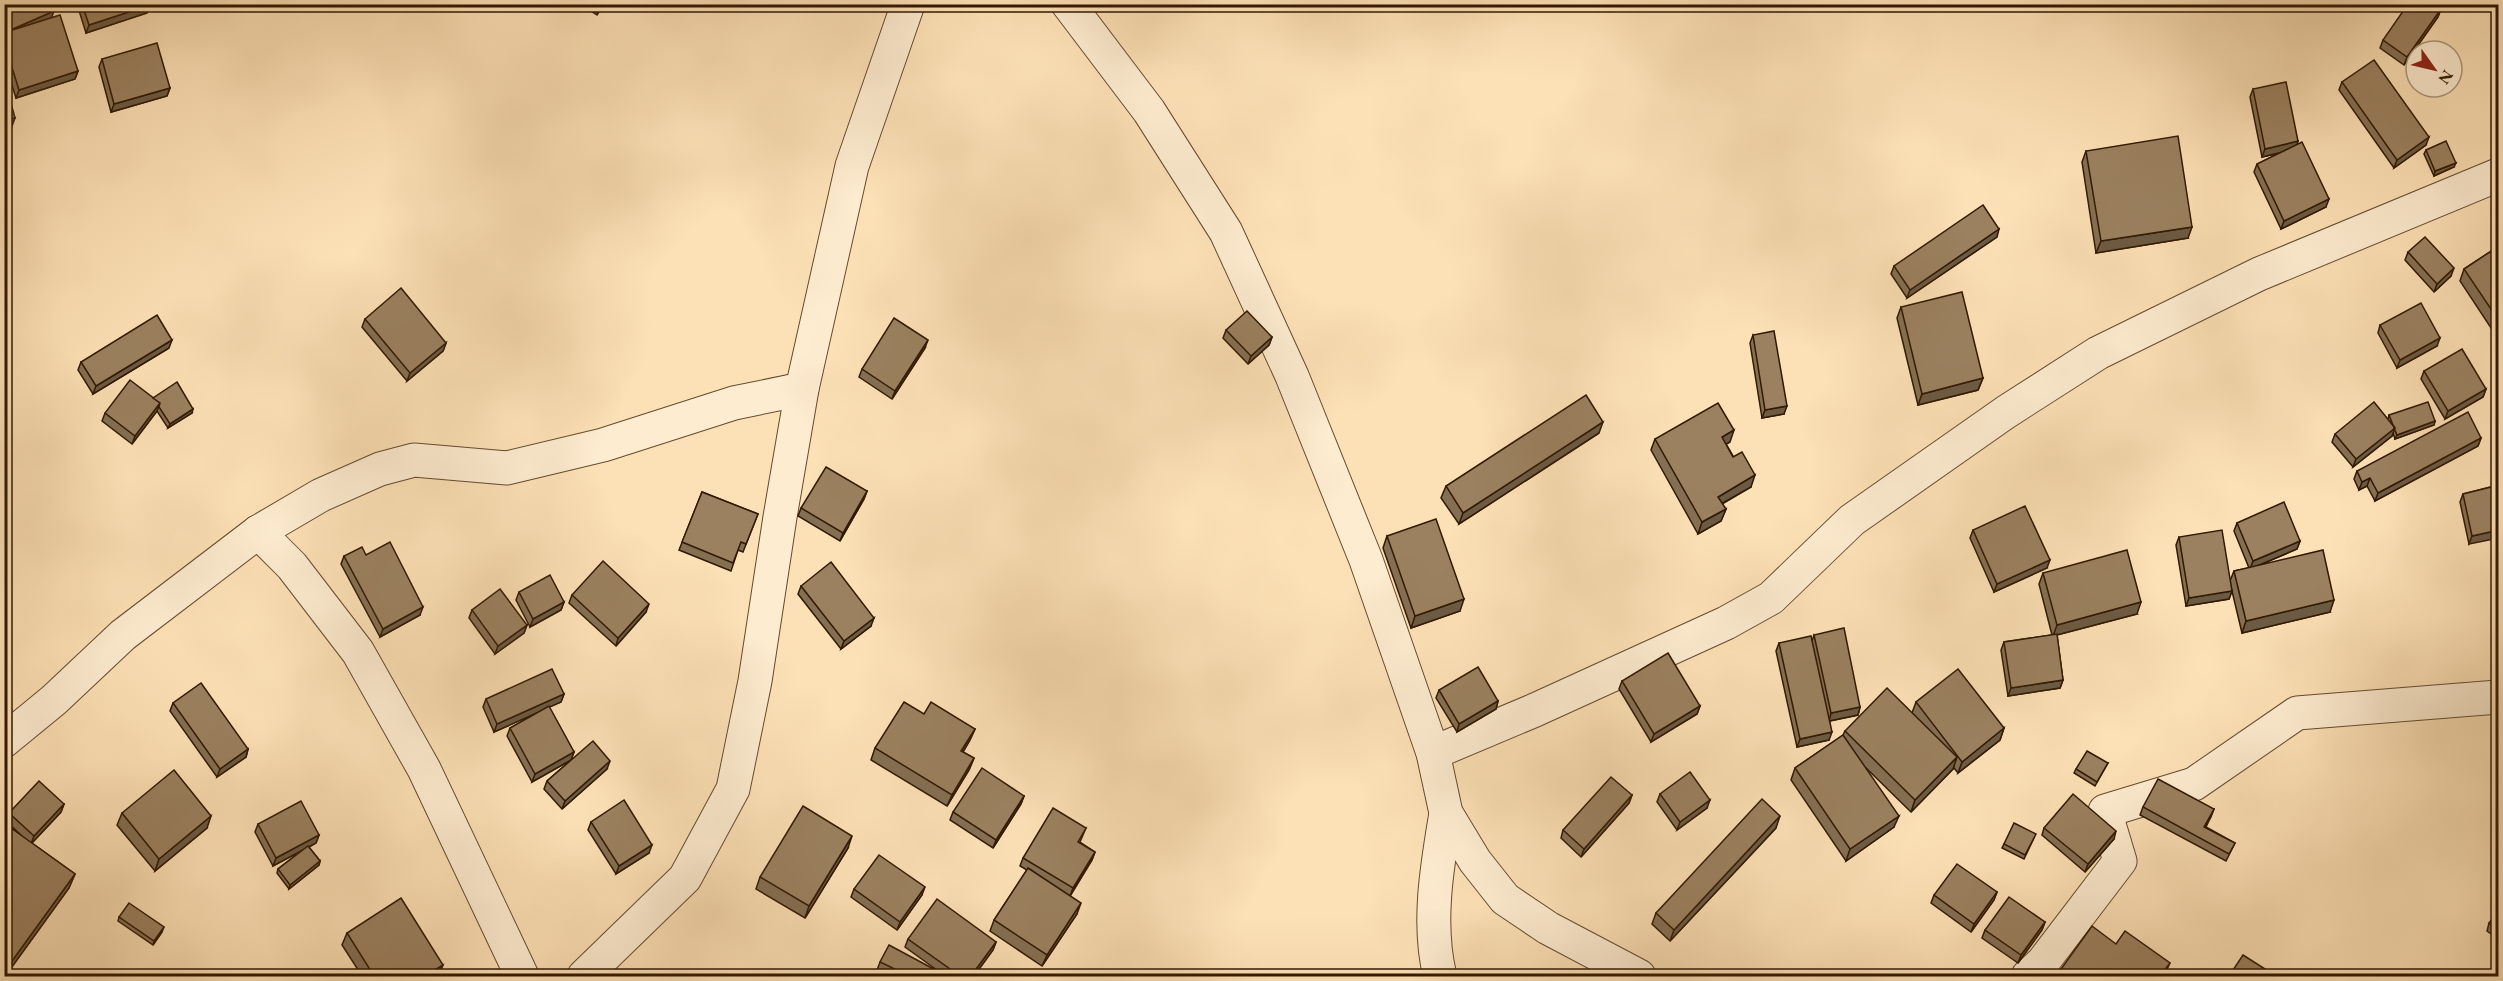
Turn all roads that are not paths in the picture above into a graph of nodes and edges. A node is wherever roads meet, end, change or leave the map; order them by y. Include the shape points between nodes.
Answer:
1 (908, 4) edge
2 (1068, 4) edge
3 (2499, 175) edge
4 (802, 388) junction
5 (258, 532) junction
6 (2499, 697) edge
7 (4, 741) edge
8 (1432, 753) junction
9 (1446, 813) junction
10 (522, 976) edge
11 (584, 976) edge
12 (1440, 976) edge
13 (1639, 976) edge
14 (2028, 976) edge

1 - 4 street via 852,166
2 - 8 street via 1149,111 1226,232 1292,376 1366,560
3 - 8 street via 2259,274 2098,353 1852,520 1771,598 1726,623
4 - 5 street via 734,403 603,445 507,468 414,460 321,495
4 - 11 street via 755,681 733,789 685,878
5 - 7 street via 123,634
5 - 10 street via 292,566 358,652 424,769
6 - 14 street via 2297,713 2194,784 2105,811 2120,861
8 - 9 street
9 - 12 street via 1434,915
9 - 13 street via 1505,899 1548,928

